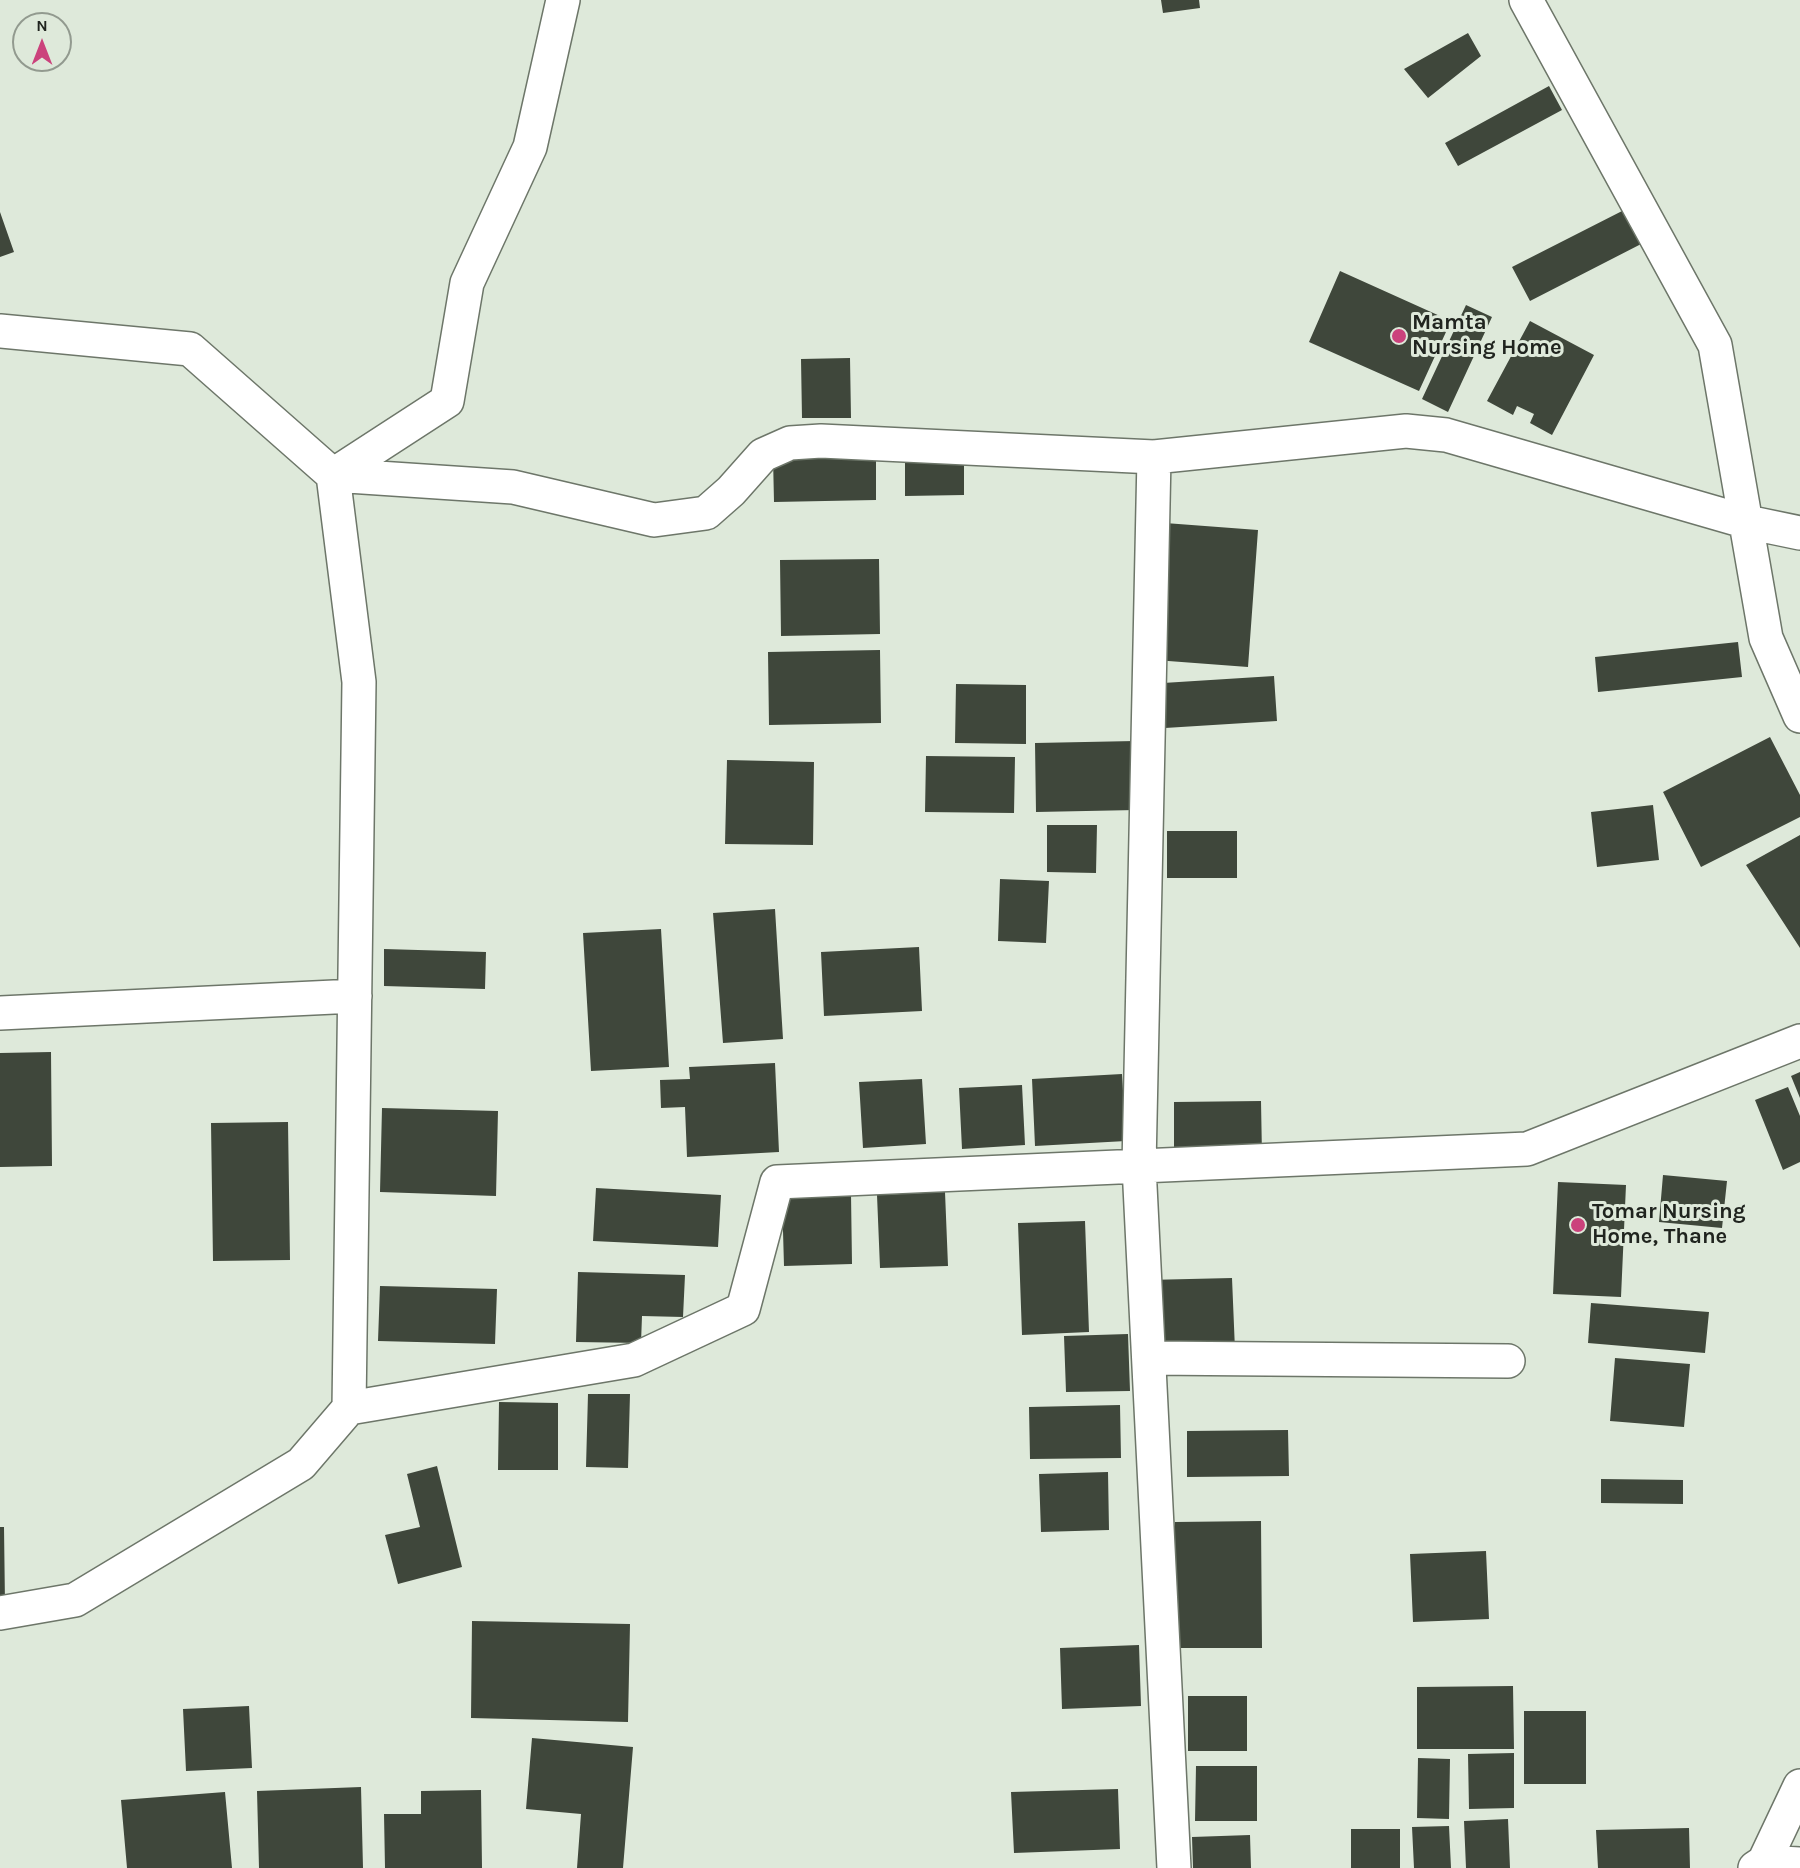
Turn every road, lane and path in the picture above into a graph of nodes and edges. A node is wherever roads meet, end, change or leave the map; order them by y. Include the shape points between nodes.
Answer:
1 (563, 0) edge
2 (1526, 0) edge
3 (0, 331) edge
4 (1154, 457) junction
5 (333, 475) junction
6 (1747, 522) junction
7 (1800, 533) edge
8 (1800, 716) edge
9 (355, 996) junction
10 (0, 1013) edge
11 (1800, 1041) edge
12 (1139, 1166) junction
13 (1149, 1358) junction
14 (1508, 1361) dead end
15 (349, 1408) junction
16 (0, 1613) edge
17 (1800, 1786) edge
18 (1800, 1864) edge
19 (1759, 1865) edge
20 (1174, 1868) edge

1 - 5 street via 530,147 467,283 447,401
2 - 6 street via 1715,345
3 - 5 street via 190,349
4 - 5 street via 833,441 790,443 763,455 706,513 654,520 513,487
4 - 6 street via 1406,431 1446,435
4 - 12 street
5 - 9 street via 359,682
6 - 7 street
6 - 8 street via 1766,638
9 - 10 street
9 - 15 street
11 - 12 street via 1527,1149
12 - 13 street
12 - 15 street via 777,1182 743,1309 634,1360
13 - 14 street
13 - 20 street
15 - 16 street via 301,1464 75,1600
17 - 19 street
18 - 19 street

